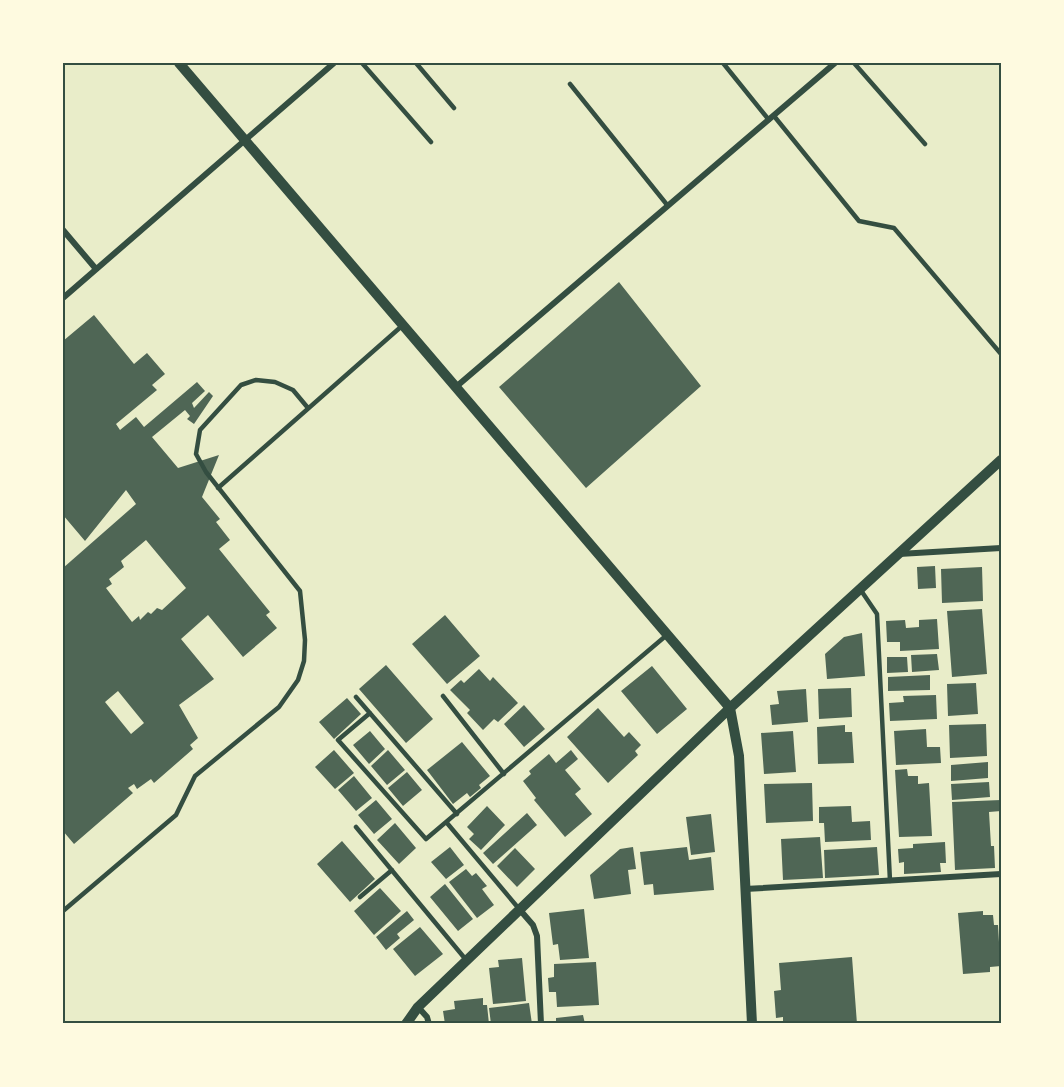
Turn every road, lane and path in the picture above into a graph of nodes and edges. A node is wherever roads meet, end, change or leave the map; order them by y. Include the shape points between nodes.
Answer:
1 (178, 63) edge
2 (334, 63) edge
3 (362, 63) edge
4 (416, 63) edge
5 (723, 63) edge
6 (835, 63) edge
7 (854, 63) edge
8 (570, 84) dead end
9 (454, 108) dead end
10 (771, 118) junction
11 (244, 140) junction
12 (431, 142) dead end
13 (925, 144) dead end
14 (668, 206) junction
15 (63, 230) edge
16 (96, 269) junction
17 (63, 298) edge
18 (403, 324) junction
19 (1001, 354) edge
20 (456, 386) junction
21 (308, 408) junction
22 (1001, 460) edge
23 (218, 488) junction
24 (1001, 548) edge
25 (898, 554) junction
26 (1001, 555) edge
27 (860, 589) junction
28 (668, 634) junction
29 (443, 696) dead end
30 (356, 697) dead end
31 (730, 708) junction
32 (370, 713) junction
33 (504, 774) junction
34 (457, 814) junction
35 (447, 823) junction
36 (356, 827) dead end
37 (392, 870) junction
38 (1001, 874) edge
39 (890, 881) junction
40 (745, 889) junction
41 (360, 897) dead end
42 (520, 910) junction
43 (63, 911) edge
44 (467, 960) junction
45 (418, 1007) junction
46 (406, 1024) edge
47 (429, 1024) edge
48 (541, 1024) edge
49 (752, 1024) edge

1 - 11 street
2 - 11 street
3 - 12 lane
4 - 9 lane
5 - 10 lane
6 - 10 street
7 - 13 lane
8 - 14 lane
10 - 14 street
10 - 19 lane via 859,221 894,228
11 - 16 street
11 - 18 street
14 - 20 street
15 - 16 street
16 - 17 street
18 - 20 street
18 - 21 lane
20 - 28 street
21 - 23 lane
21 - 23 lane via 293,390 275,381 256,380 234,390 200,430 198,439 196,454
22 - 25 street
23 - 43 lane via 300,591 305,640 298,680 279,706 195,776 176,815
24 - 25 street
24 - 26 street
25 - 27 street
27 - 31 street
27 - 39 lane via 877,614
28 - 31 street
28 - 33 lane
29 - 33 lane
30 - 32 lane
31 - 40 street via 739,756
31 - 42 street
32 - 34 lane
32 - 35 lane via 338,740 426,839
33 - 34 lane
34 - 35 lane
35 - 42 lane
36 - 37 lane
37 - 41 lane
37 - 44 lane
38 - 39 street
39 - 40 street
40 - 49 street
42 - 44 street
42 - 48 street via 537,936
44 - 45 street
45 - 46 street
45 - 47 street

